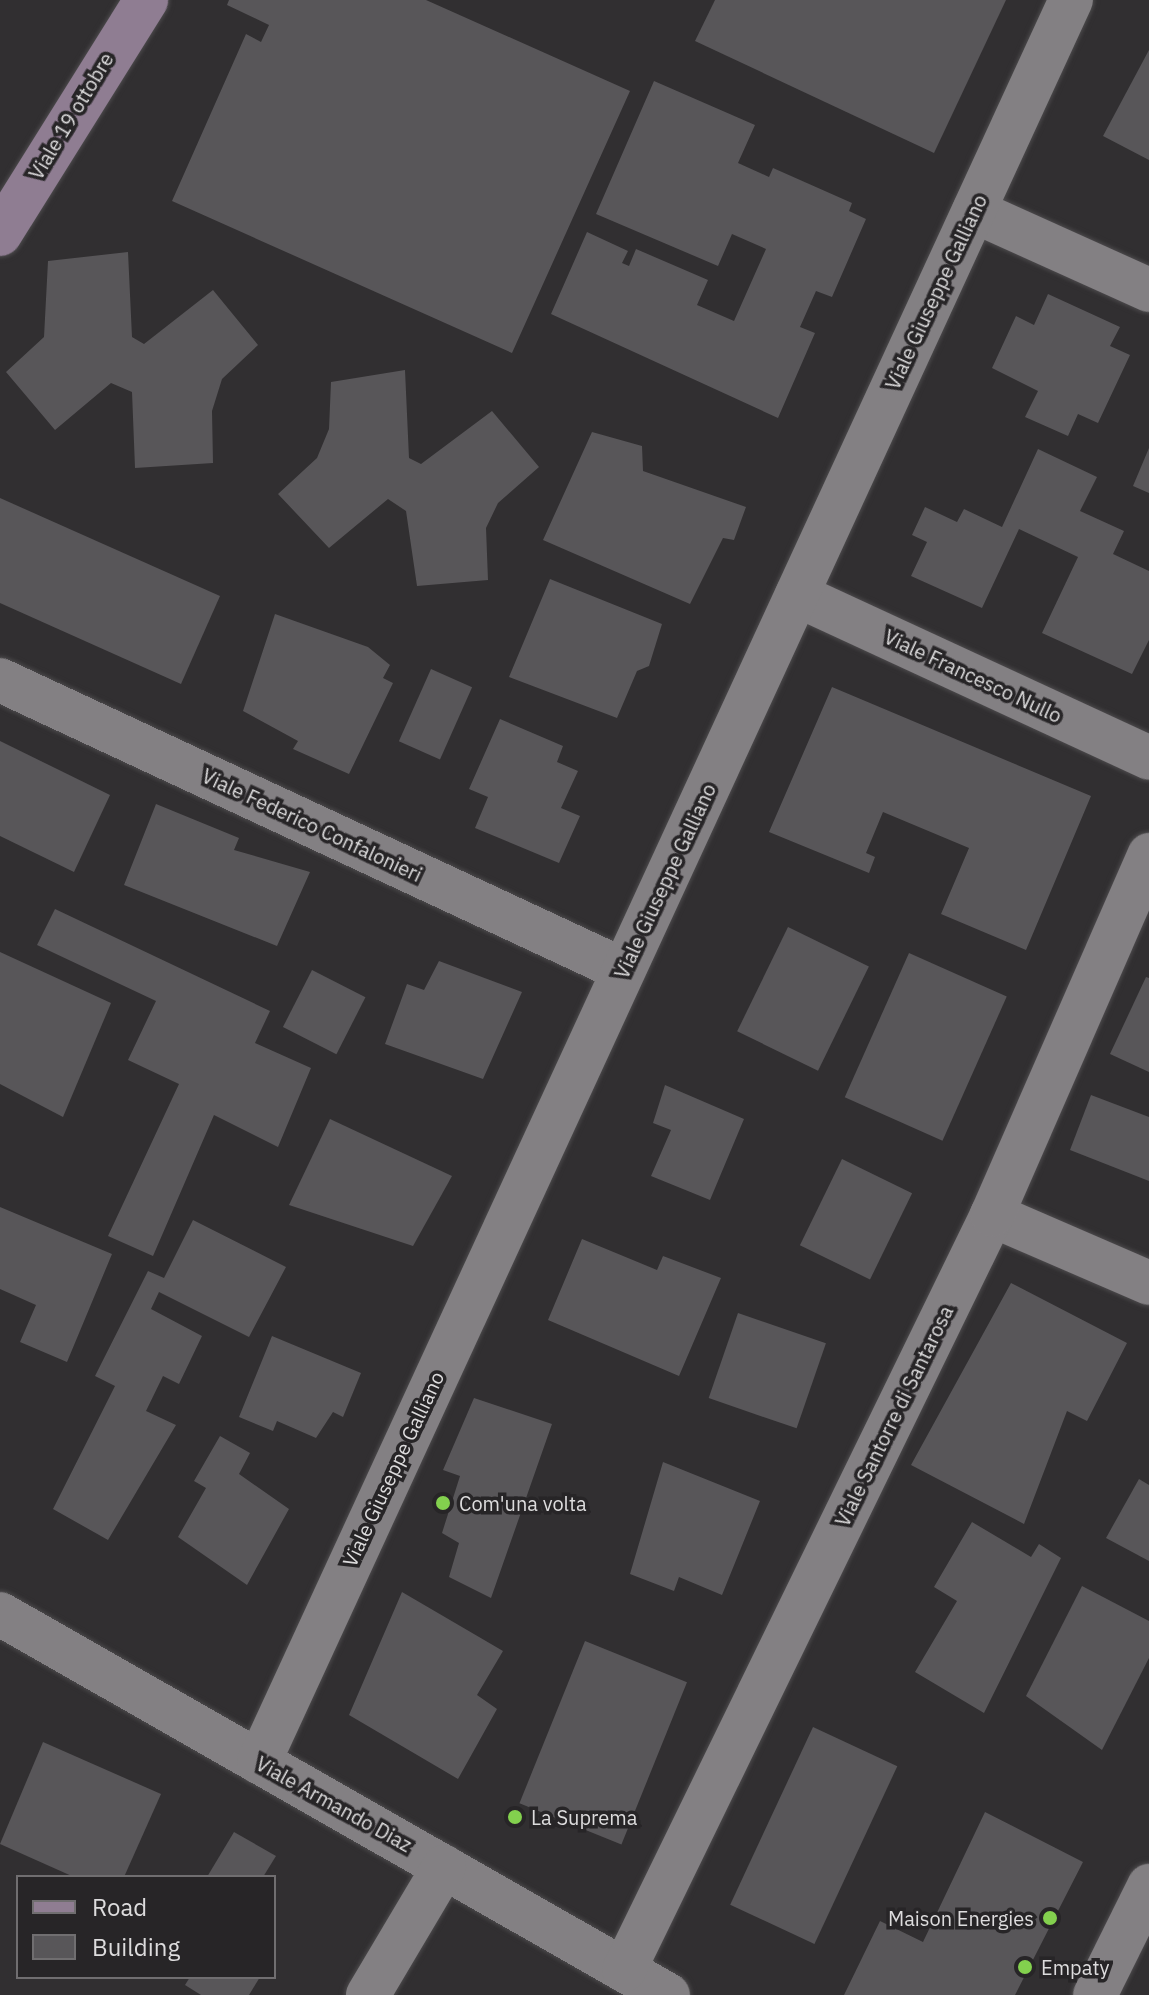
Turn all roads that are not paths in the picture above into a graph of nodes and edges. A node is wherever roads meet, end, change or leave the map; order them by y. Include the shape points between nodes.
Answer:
1 (146, 0) edge
2 (1071, 0) edge
3 (974, 211) junction
4 (0, 234) edge
5 (1149, 290) edge
6 (797, 595) junction
7 (0, 680) edge
8 (1149, 758) edge
9 (1149, 855) edge
10 (623, 970) junction
11 (992, 1215) junction
12 (1149, 1283) edge
13 (0, 1614) edge
14 (259, 1762) junction
15 (444, 1867) junction
16 (1149, 1886) edge
17 (624, 1970) junction
18 (368, 1995) edge
19 (668, 1995) edge
20 (1095, 1995) edge

1 - 4 street, Viale 19 ottobre
2 - 3 street, Viale Giuseppe Galliano
3 - 5 street
3 - 6 street, Viale Giuseppe Galliano
6 - 8 street, Viale Francesco Nullo
6 - 10 street, Viale Giuseppe Galliano
7 - 10 street, Viale Federico Confalonieri
9 - 11 street, Viale Santorre di Santarosa
10 - 14 street, Viale Giuseppe Galliano
11 - 12 street
11 - 17 street, Viale Santorre di Santarosa
13 - 14 street, Viale Armando Diaz
14 - 15 street, Viale Armando Diaz
15 - 17 street, Viale Armando Diaz
15 - 18 street
16 - 20 street
17 - 19 street, Viale Armando Diaz

